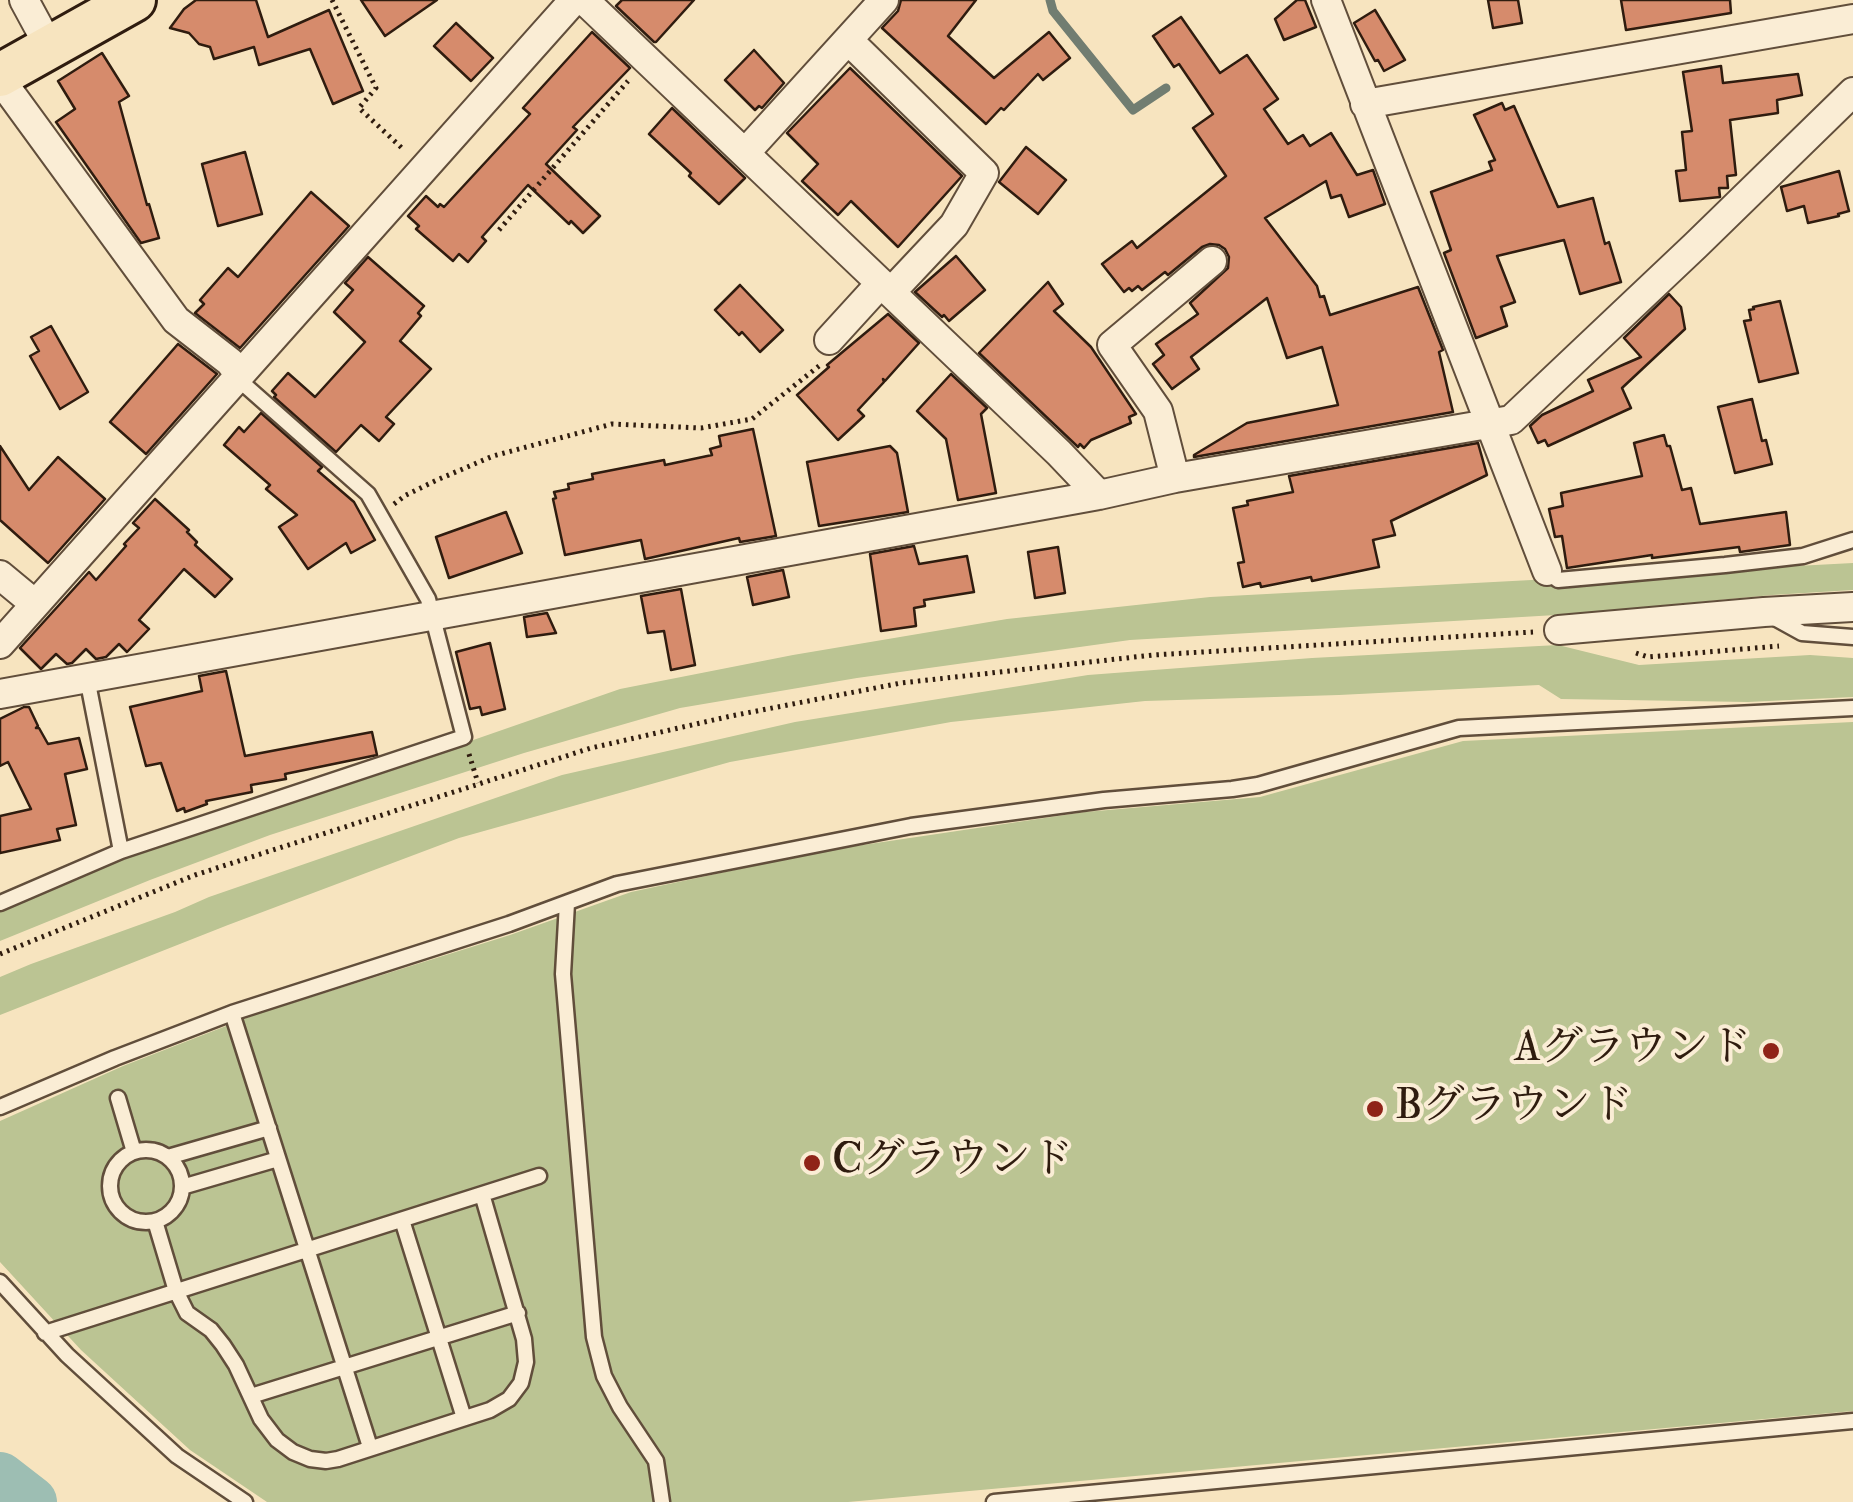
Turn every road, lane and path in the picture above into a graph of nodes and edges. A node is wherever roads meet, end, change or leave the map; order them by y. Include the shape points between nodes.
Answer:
1 (24, 0) edge
2 (134, 0) edge
3 (332, 0) edge
4 (574, 0) edge
5 (584, 0) edge
6 (884, 0) edge
7 (1326, 0) edge
8 (1853, 18) edge
9 (848, 40) junction
10 (50, 48) junction
11 (647, 60) junction
12 (0, 77) edge
13 (1853, 92) edge
14 (1365, 104) junction
15 (745, 152) junction
16 (424, 168) junction
17 (499, 230) dead end
18 (1212, 261) dead end
19 (886, 288) junction
20 (829, 340) joint
21 (240, 374) junction
22 (1491, 422) junction
23 (1175, 478) junction
24 (1099, 495) junction
25 (380, 516) junction
26 (1848, 546) edge
27 (1547, 571) joint
28 (0, 575) edge
29 (35, 604) junction
30 (1853, 606) edge
31 (1764, 612) junction
32 (430, 614) junction
33 (1558, 630) joint
34 (1853, 637) edge
35 (0, 644) edge
36 (1782, 646) dead end
37 (1630, 651) dead end
38 (87, 678) junction
39 (0, 694) edge
40 (1853, 708) edge
41 (122, 850) junction
42 (0, 903) edge
43 (567, 903) junction
44 (0, 954) edge
45 (232, 1012) junction
46 (118, 1098) dead end
47 (0, 1107) edge
48 (269, 1128) junction
49 (134, 1152) junction
50 (168, 1157) junction
51 (278, 1159) junction
52 (539, 1176) dead end
53 (182, 1186) junction
54 (482, 1194) junction
55 (155, 1220) junction
56 (402, 1220) junction
57 (307, 1250) junction
58 (0, 1282) edge
59 (176, 1291) junction
60 (518, 1313) junction
61 (46, 1332) junction
62 (439, 1338) junction
63 (344, 1367) junction
64 (250, 1396) junction
65 (464, 1418) junction
66 (1853, 1420) edge
67 (370, 1447) junction
68 (245, 1502) edge
69 (662, 1502) edge
70 (994, 1502) edge

1 - 10 street
2 - 10 main road
3 - 16 path via 376,88 359,108
4 - 16 street
5 - 11 street
6 - 9 street
7 - 14 street
8 - 14 street
9 - 15 street
9 - 19 street via 984,173 954,225
10 - 12 main road
11 - 15 street
11 - 17 path
12 - 21 street via 176,320
13 - 22 street via 1511,420
14 - 22 street
15 - 19 street
16 - 21 street
18 - 23 street via 1112,344 1158,411
19 - 20 street
19 - 24 street
20 - 25 path via 819,366 752,418 702,428 612,424 493,456 406,496
21 - 25 lane via 368,494
21 - 29 street
22 - 23 street
22 - 27 street
23 - 24 street
24 - 32 street
25 - 32 lane
26 - 27 lane via 1558,580
28 - 29 street
29 - 35 street
30 - 31 street
31 - 33 street
31 - 34 lane via 1802,632
32 - 38 street
32 - 41 lane via 464,737
33 - 44 path via 1153,656 901,684 731,716 590,748 194,875
36 - 37 path via 1648,656
38 - 39 street
38 - 41 lane
40 - 43 lane via 1460,728 1258,785 910,826 617,884
41 - 42 lane
43 - 45 lane
43 - 69 lane via 563,974 594,1338 604,1376 656,1462
45 - 47 lane
45 - 48 lane
46 - 49 lane
48 - 50 lane
48 - 51 lane
49 - 50 lane
49 - 55 lane via 114,1169 110,1192 121,1212
50 - 53 lane
51 - 53 lane
51 - 57 lane
52 - 54 lane
53 - 55 lane via 175,1206
54 - 56 lane
54 - 60 lane
55 - 59 lane
56 - 57 lane
56 - 62 lane
57 - 59 lane
57 - 63 lane
58 - 61 lane
59 - 61 lane
59 - 64 lane via 186,1313 223,1345
60 - 62 lane
60 - 65 lane via 526,1362 521,1383 509,1399
61 - 68 lane via 177,1456
62 - 63 lane
62 - 65 lane
63 - 64 lane
63 - 67 lane
64 - 67 lane via 293,1452 326,1461
65 - 67 lane
66 - 70 lane

